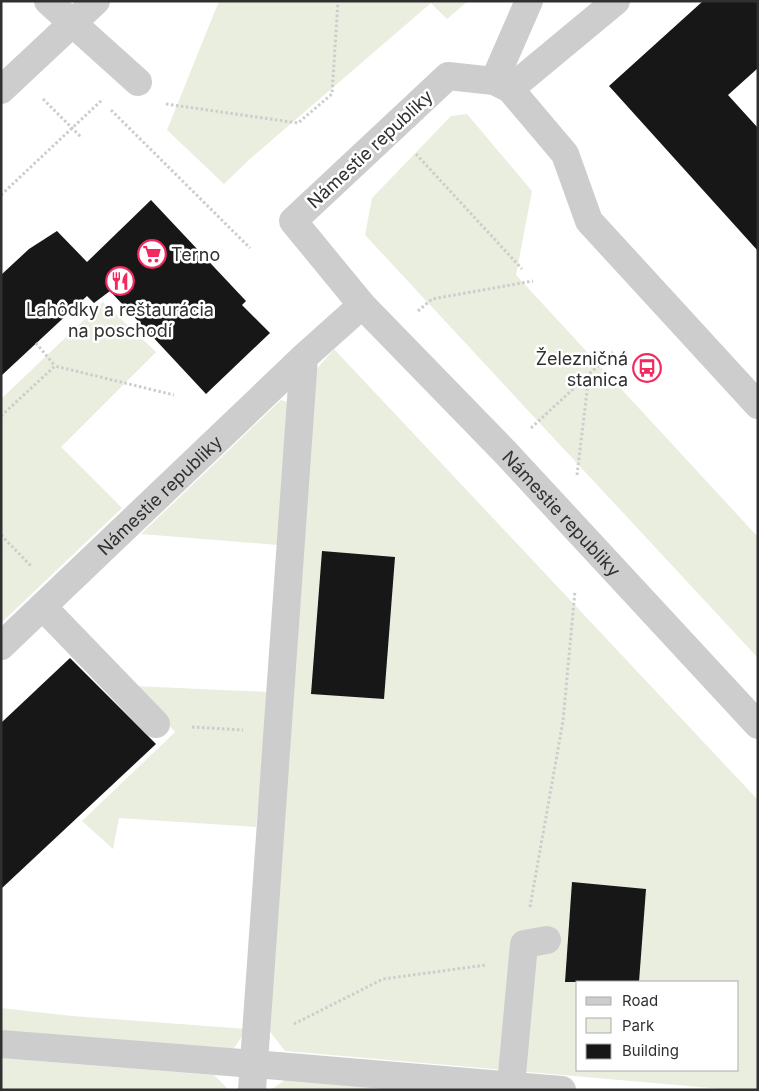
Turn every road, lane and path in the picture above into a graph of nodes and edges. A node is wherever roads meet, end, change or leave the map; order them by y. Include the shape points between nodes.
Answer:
1 (48, 1) edge
2 (96, 1) edge
3 (338, 1) edge
4 (529, 1) edge
5 (616, 1) edge
6 (73, 24) junction
7 (134, 78) junction
8 (502, 85) junction
9 (1, 90) edge
10 (111, 110) dead end
11 (410, 148) dead end
12 (1, 195) edge
13 (250, 248) dead end
14 (522, 269) dead end
15 (533, 281) dead end
16 (362, 306) junction
17 (391, 335) junction
18 (36, 343) dead end
19 (613, 352) dead end
20 (304, 357) junction
21 (54, 366) junction
22 (589, 374) junction
23 (174, 395) dead end
24 (758, 406) edge
25 (1, 416) edge
26 (505, 452) junction
27 (571, 524) junction
28 (1, 535) edge
29 (575, 591) dead end
30 (50, 600) junction
31 (1, 646) edge
32 (156, 724) joint
33 (758, 725) edge
34 (277, 733) junction
35 (531, 948) junction
36 (1, 1044) edge
37 (254, 1065) edge
38 (511, 1085) junction
39 (562, 1090) edge

1 - 6 street
2 - 6 street
3 - 7 path via 332,94 298,123 168,106
4 - 8 street
5 - 8 street
6 - 7 street
6 - 9 street
7 - 12 path
8 - 16 street, Námestie republiky via 448,76 294,221
8 - 24 street via 565,154 589,222
10 - 13 path
11 - 14 path
15 - 17 path via 432,299
16 - 17 street, Námestie republiky
16 - 20 street, Námestie republiky
17 - 26 street, Námestie republiky
18 - 21 path
19 - 22 path
20 - 30 street, Námestie republiky
20 - 34 street
21 - 23 path
21 - 25 path
22 - 26 path
22 - 27 path
26 - 27 street, Námestie republiky
27 - 33 street, Námestie republiky
28 - 30 path
29 - 35 path via 563,721
30 - 31 street, Námestie republiky
30 - 32 street
32 - 34 path
34 - 37 street
35 - 37 path via 383,979
35 - 38 street
36 - 37 street
37 - 38 street
38 - 39 street

